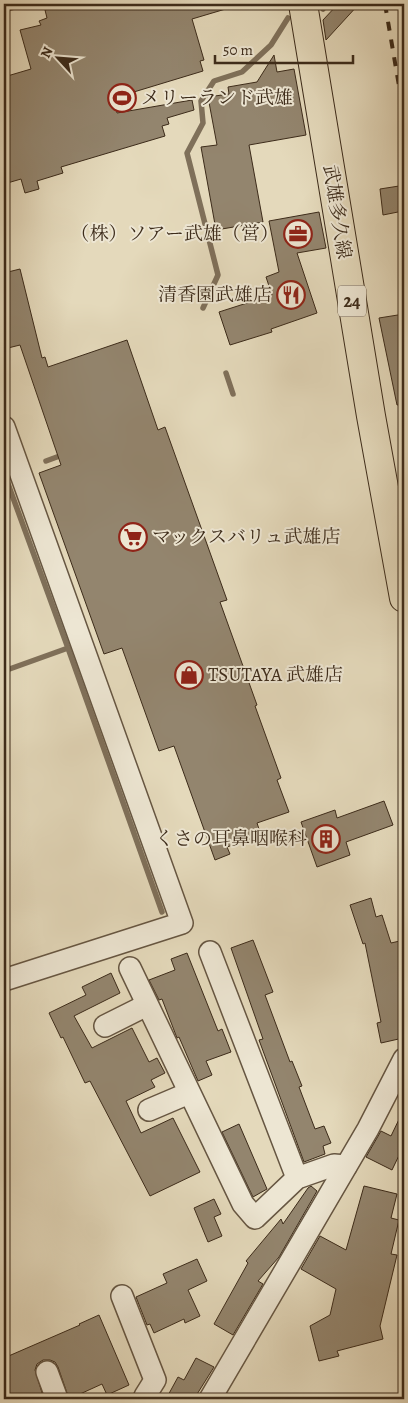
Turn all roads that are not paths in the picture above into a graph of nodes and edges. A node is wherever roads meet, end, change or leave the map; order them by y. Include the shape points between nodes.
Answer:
1 (303, 4) edge
2 (4, 427) edge
3 (404, 598) edge
4 (210, 952) dead end
5 (130, 968) dead end
6 (4, 980) edge
7 (147, 1005) junction
8 (105, 1026) dead end
9 (404, 1059) edge
10 (190, 1093) junction
11 (148, 1110) dead end
12 (346, 1166) junction
13 (297, 1178) junction
14 (122, 1296) dead end
15 (47, 1372) dead end
16 (141, 1398) edge
17 (58, 1399) edge
18 (210, 1399) edge

1 - 3 main road, 武雄多久線 / 24 via 370,416
2 - 6 street via 182,923
4 - 13 street
5 - 7 street
7 - 8 street
7 - 10 street
9 - 12 street
10 - 11 street
10 - 13 street via 243,1204 255,1218
12 - 13 street via 334,1164
12 - 18 street
14 - 16 street via 155,1380
15 - 17 street

